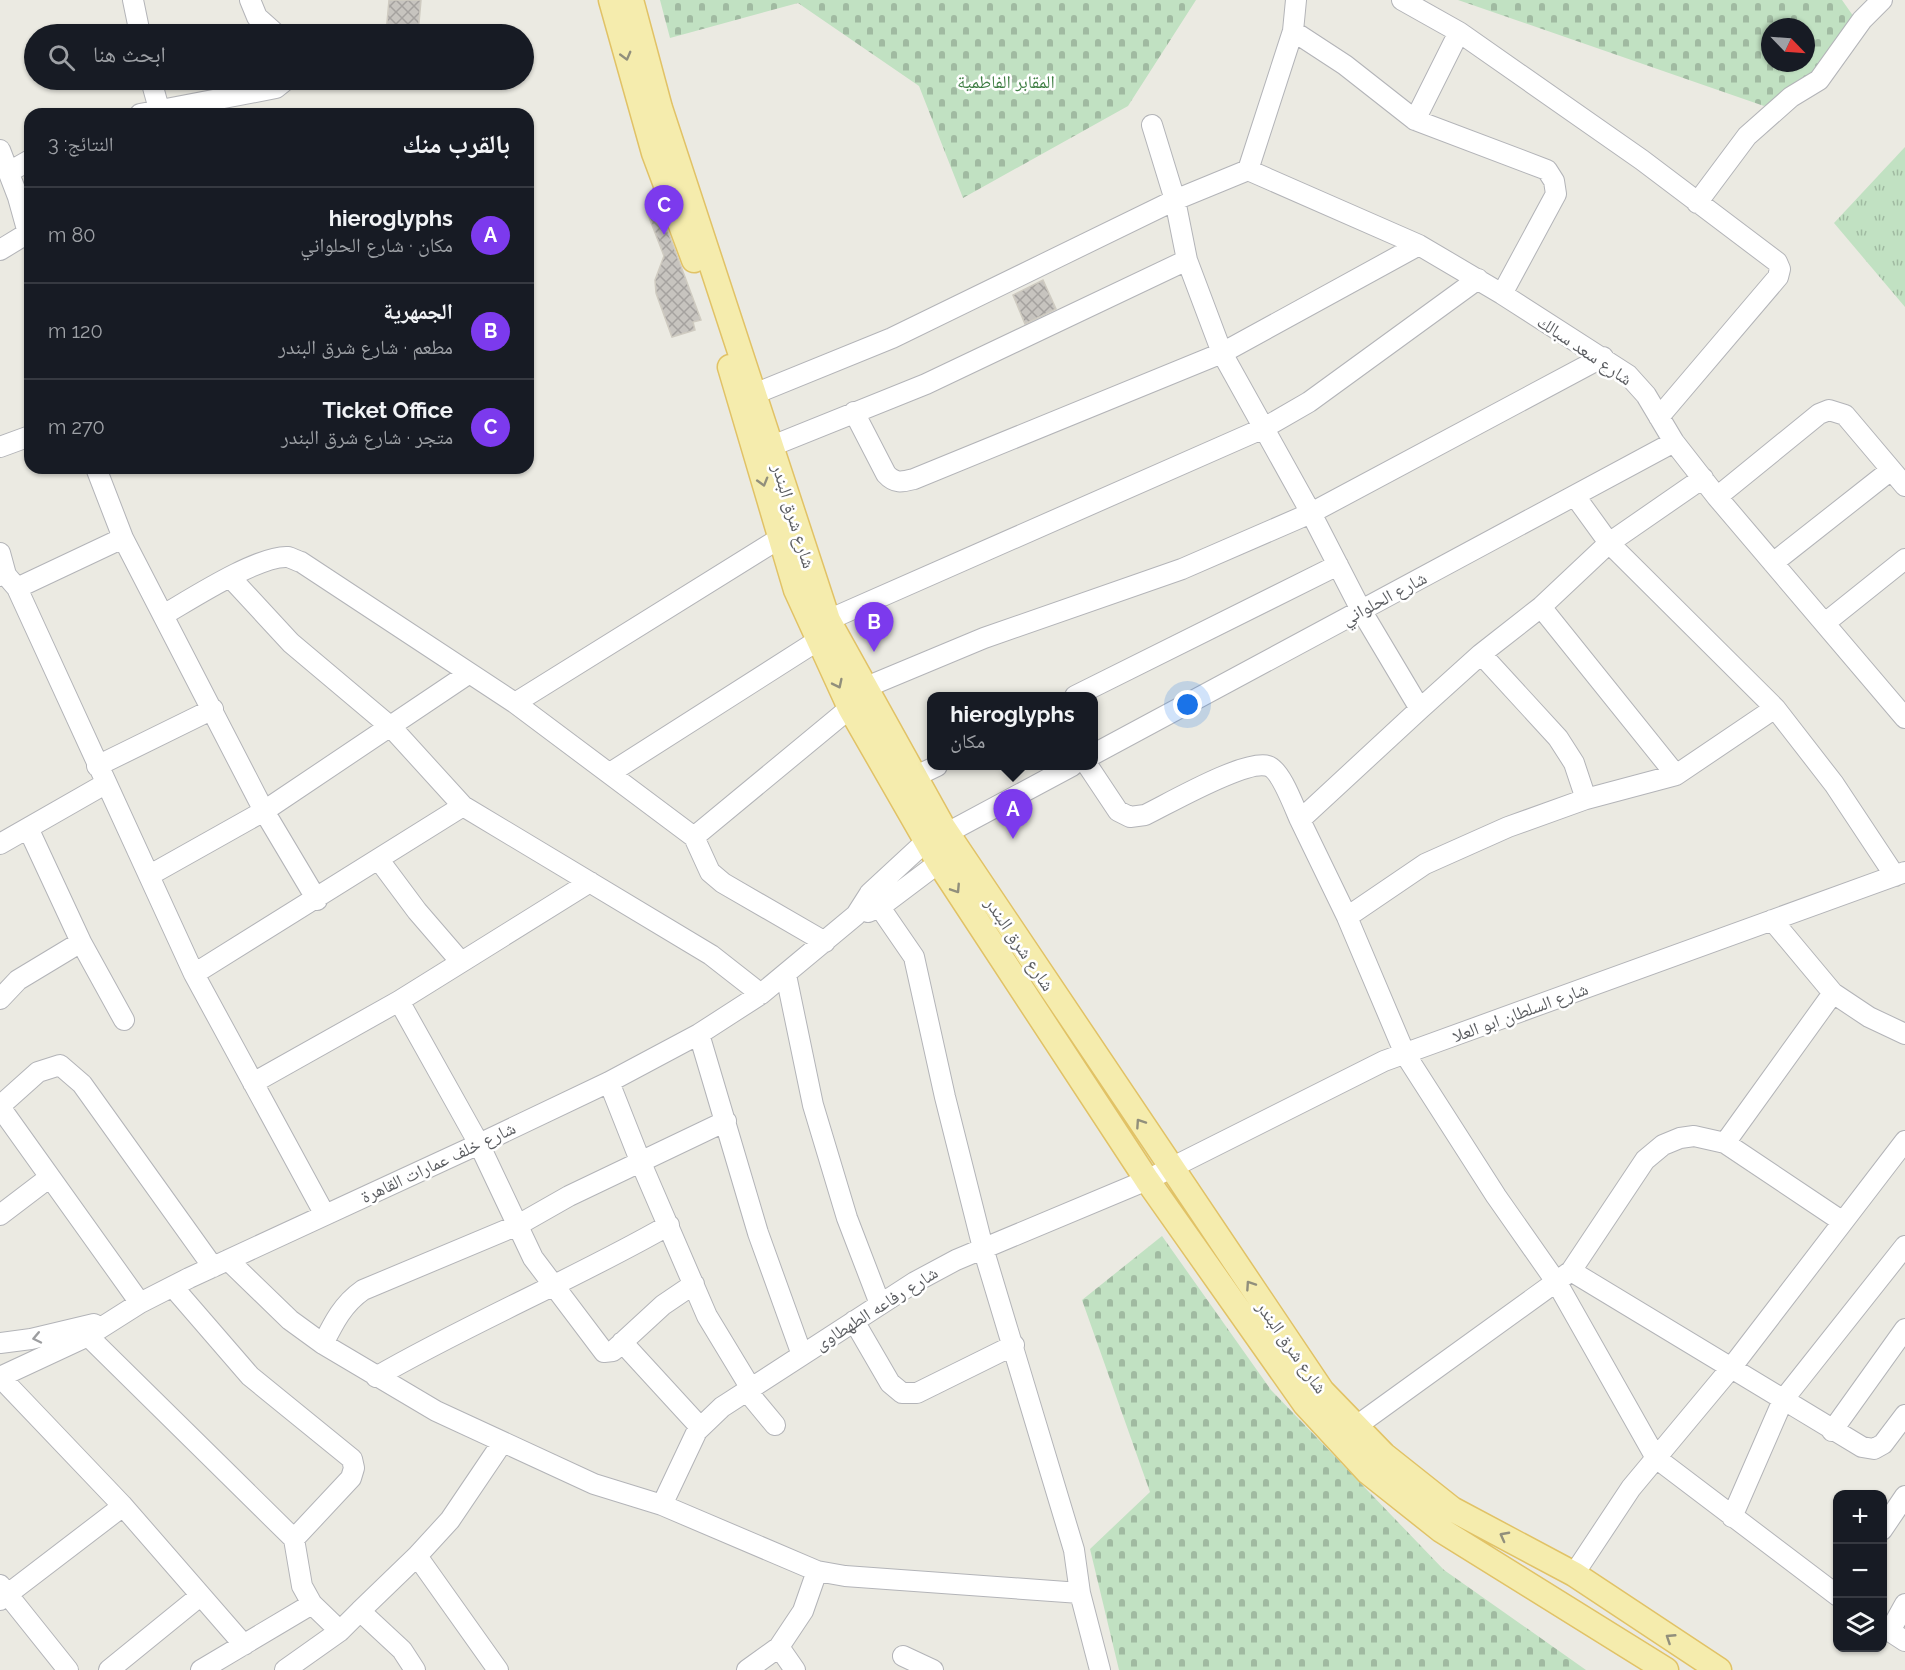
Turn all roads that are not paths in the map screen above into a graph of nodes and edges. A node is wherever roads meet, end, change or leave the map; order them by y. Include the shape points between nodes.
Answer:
1 (133, 0) edge
2 (250, 0) edge
3 (611, 0) edge
4 (631, 0) edge
5 (1296, 0) edge
6 (1402, 0) edge
7 (1882, 0) edge
8 (138, 24) edge
9 (265, 24) edge
10 (1293, 31) junction
11 (1459, 32) junction
12 (151, 90) edge
13 (266, 90) edge
14 (150, 108) edge
15 (171, 108) edge
16 (651, 110) junction
17 (1415, 120) junction
18 (1152, 125) dead end
19 (0, 150) edge
20 (24, 163) edge
21 (1248, 170) junction
22 (9, 172) junction
23 (1175, 200) junction
24 (1697, 203) junction
25 (24, 221) edge
26 (24, 239) edge
27 (1419, 245) junction
28 (0, 250) edge
29 (1187, 260) junction
30 (1478, 279) junction
31 (1503, 294) junction
32 (1222, 353) junction
33 (1603, 357) junction
34 (748, 397) junction
35 (854, 412) junction
36 (1659, 417) junction
37 (1264, 428) junction
38 (24, 438) edge
39 (1674, 442) junction
40 (0, 447) edge
41 (764, 449) junction
42 (1891, 470) junction
43 (98, 474) edge
44 (1703, 478) junction
45 (1905, 486) edge
46 (1575, 496) junction
47 (1717, 497) junction
48 (1311, 513) junction
49 (788, 532) junction
50 (123, 538) junction
51 (1609, 543) junction
52 (0, 553) edge
53 (1905, 559) edge
54 (1773, 563) junction
55 (1338, 565) junction
56 (230, 577) junction
57 (8, 580) edge
58 (1541, 607) junction
59 (1361, 610) junction
60 (165, 614) junction
61 (828, 620) junction
62 (1825, 622) junction
63 (817, 641) junction
64 (1481, 654) junction
65 (468, 674) junction
66 (864, 688) junction
67 (1083, 692) edge
68 (515, 703) junction
69 (850, 708) junction
70 (1775, 708) junction
71 (213, 709) junction
72 (1420, 709) junction
73 (1905, 718) edge
74 (392, 728) junction
75 (1098, 752) edge
76 (927, 770) edge
77 (1064, 770) edge
78 (1091, 770) edge
79 (610, 773) junction
80 (101, 775) junction
81 (1676, 775) junction
82 (914, 777) junction
83 (1587, 799) junction
84 (463, 806) junction
85 (264, 811) junction
86 (1300, 820) junction
87 (28, 828) junction
88 (694, 837) junction
89 (942, 843) junction
90 (0, 844) edge
91 (380, 860) junction
92 (1900, 874) edge
93 (150, 875) junction
94 (590, 882) junction
95 (316, 900) junction
96 (875, 900) junction
97 (1347, 917) junction
98 (1772, 920) junction
99 (81, 942) junction
100 (825, 942) junction
101 (461, 962) junction
102 (194, 974) junction
103 (786, 975) junction
104 (1833, 993) junction
105 (761, 994) junction
106 (0, 999) edge
107 (399, 1001) junction
108 (124, 1020) dead end
109 (1903, 1029) edge
110 (699, 1034) junction
111 (1405, 1054) junction
112 (609, 1082) junction
113 (253, 1083) junction
114 (0, 1107) edge
115 (726, 1121) junction
116 (1905, 1141) edge
117 (1725, 1143) junction
118 (479, 1144) junction
119 (641, 1163) junction
120 (1170, 1168) junction
121 (50, 1177) junction
122 (1147, 1180) junction
123 (0, 1215) edge
124 (325, 1215) junction
125 (1844, 1222) junction
126 (669, 1225) junction
127 (518, 1226) junction
128 (1905, 1246) edge
129 (983, 1248) junction
130 (221, 1264) junction
131 (1564, 1277) junction
132 (694, 1284) junction
133 (173, 1287) junction
134 (553, 1287) junction
135 (140, 1303) junction
136 (880, 1305) junction
137 (114, 1318) junction
138 (854, 1321) junction
139 (1905, 1329) edge
140 (88, 1336) junction
141 (622, 1342) junction
142 (0, 1343) edge
143 (323, 1344) junction
144 (1014, 1345) junction
145 (802, 1355) junction
146 (39, 1361) junction
147 (0, 1365) edge
148 (1731, 1368) junction
149 (0, 1377) edge
150 (376, 1377) junction
151 (748, 1389) junction
152 (1783, 1400) junction
153 (1905, 1414) edge
154 (776, 1425) dead end
155 (700, 1427) junction
156 (1355, 1427) junction
157 (1832, 1431) junction
158 (502, 1443) junction
159 (1656, 1458) junction
160 (1905, 1497) edge
161 (123, 1506) junction
162 (662, 1506) junction
163 (1732, 1517) junction
164 (1887, 1523) edge
165 (294, 1539) junction
166 (1538, 1553) junction
167 (417, 1556) junction
168 (817, 1571) junction
169 (1574, 1574) junction
170 (1525, 1581) junction
171 (1833, 1592) edge
172 (2, 1593) edge
173 (1080, 1593) junction
174 (200, 1596) junction
175 (1556, 1600) junction
176 (312, 1604) junction
177 (1905, 1604) edge
178 (360, 1611) junction
179 (340, 1631) junction
180 (1892, 1633) edge
181 (244, 1645) junction
182 (779, 1647) junction
183 (903, 1656) dead end
184 (68, 1670) edge
185 (109, 1670) edge
186 (201, 1670) edge
187 (285, 1670) edge
188 (415, 1670) edge
189 (498, 1670) edge
190 (747, 1670) edge
191 (795, 1670) edge
192 (933, 1670) edge
193 (1100, 1670) edge
194 (1665, 1670) edge
195 (1719, 1670) edge

1 - 8 street
2 - 9 street
3 -> 16 main road, شارع شرق البندر
4 - 16 main road, شارع شرق البندر
5 - 10 street
6 - 11 street
7 - 24 street via 1862,20 1820,80 1763,119
10 - 17 street via 1345,64
10 - 21 street
11 - 17 street
11 - 24 street
12 - 14 street
13 - 15 street
16 - 34 main road, شارع شرق البندر
17 - 31 street via 1534,164 1546,170 1554,181 1556,194
18 - 23 street
19 - 22 street
20 - 22 street
21 - 23 street
21 - 27 street, شارع سعد سبالك
22 - 25 street
23 - 29 street
23 - 34 street via 892,338
24 - 36 street via 1762,249 1780,269 1778,277
26 - 28 street
27 - 30 street, شارع سعد سبالك
27 - 32 street
29 - 32 street
29 - 35 street via 926,384
30 - 31 street, شارع سعد سبالك
30 - 37 street via 1309,402
31 - 33 street, شارع سعد سبالك
32 - 35 street via 999,446 901,482 892,480 879,464
32 - 37 street
33 - 36 street, شارع سعد سبالك via 1646,394
33 - 48 street
34 - 41 main road, شارع شرق البندر
35 - 41 street
36 - 39 street, شارع سعد سبالك
37 - 48 street
37 - 61 street
38 - 40 street
39 - 44 street, شارع سعد سبالك
39 - 46 street, شارع الحلواني
41 - 49 main road, شارع شرق البندر
42 - 45 street
42 - 47 street via 1845,415 1829,410
42 - 54 street
43 - 50 street
44 - 47 street, شارع سعد سبالك
44 - 51 street
46 - 51 street
46 - 59 street, شارع الحلواني
47 - 54 street, شارع سعد سبالك
48 - 55 street
48 - 66 street via 1182,569 984,638
49 - 61 main road, شارع شرق البندر
49 - 63 main road, شارع شرق البندر via 796,590
49 - 68 street
50 - 57 street
50 - 60 street
51 - 58 street
51 - 70 street
52 - 57 street
53 - 62 street
54 - 62 street, شارع سعد سبالك
55 - 59 street
55 - 67 street
56 - 60 street
56 - 65 street via 273,560 288,557 301,562
56 - 74 street via 291,643
57 - 80 street
58 - 64 street
58 - 81 street
59 - 72 street
59 - 75 street, شارع الحلواني
60 - 71 street
61 - 66 main road, شارع شرق البندر
62 - 73 street, شارع سعد سبالك
63 -> 69 main road, شارع شرق البندر
63 - 79 street
64 - 72 street
64 - 83 street via 1558,738 1574,763
65 - 68 street
65 - 74 street
66 - 82 main road, شارع شرق البندر
68 - 79 street
69 - 88 street
69 - 89 main road, شارع شرق البندر
70 - 81 street
70 - 92 street
71 - 80 street
71 - 85 street
72 - 86 street
74 - 84 street
74 - 85 street
76 - 82 street
77 - 89 street
78 - 86 street via 1118,811 1130,817 1145,815 1248,765 1268,766 1279,774
79 - 88 street
80 - 87 street
80 - 93 street
81 - 83 street
82 - 89 main road, شارع شرق البندر
83 - 97 street via 1509,827 1425,864
84 - 91 street
84 - 94 street
85 - 93 street
85 - 95 street
86 - 97 street
87 - 90 street
87 - 99 street
88 - 100 street via 710,872 723,883
89 - 96 street, شارع خلف عمارات القاهرة
120 -> 89 main road, شارع شرق البندر
89 -> 122 main road, شارع شرق البندر
91 - 95 street
91 - 101 street
92 - 98 street, شارع السلطان ابو العلا
93 - 102 street
94 - 101 street
94 - 105 street via 711,955
95 - 102 street
96 - 100 street, شارع خلف عمارات القاهرة
96 - 129 street via 914,957
97 - 111 street
98 - 104 street
98 - 111 street, شارع السلطان ابو العلا
99 - 106 street via 18,980
99 - 108 street
100 - 103 street, شارع خلف عمارات القاهرة
101 - 107 street
102 - 113 street
103 - 105 street, شارع خلف عمارات القاهرة
103 - 136 street via 813,1105 847,1218
104 - 109 street
104 - 117 street
105 - 110 street, شارع خلف عمارات القاهرة
107 - 113 street
107 - 118 street
110 - 112 street, شارع خلف عمارات القاهرة
110 - 115 street
111 - 120 street, شارع السلطان ابو العلا
111 - 131 street
112 - 118 street, شارع خلف عمارات القاهرة
112 - 119 street
113 - 124 street
114 - 121 street
114 - 130 street via 38,1072 60,1065 82,1084
115 - 119 street
115 - 145 street via 758,1233
116 - 125 street
117 - 125 street
117 - 131 street via 1694,1136 1663,1145 1645,1160
118 - 124 street, شارع خلف عمارات القاهرة
118 - 127 street
119 - 126 street
119 - 127 street via 569,1196
120 - 122 street, شارع السلطان ابو العلا
156 -> 120 main road, شارع شرق البندر via 1322,1391
121 - 123 street
121 - 135 street
122 - 129 street, شارع رفاعه الطهطاوى
122 - 170 main road, شارع شرق البندر via 1305,1404 1335,1439 1422,1516
124 - 130 street, شارع خلف عمارات القاهرة
125 - 148 street
126 - 132 street
126 - 134 street
127 - 134 street
127 - 143 street via 363,1290 340,1312
128 - 152 street
129 - 136 street, شارع رفاعه الطهطاوى via 915,1282
129 - 144 street
130 - 133 street, شارع خلف عمارات القاهرة
130 - 143 street
131 - 148 street
131 - 156 street
131 - 159 street
132 - 141 street via 663,1305
132 - 151 street via 707,1316
133 - 135 street, شارع خلف عمارات القاهرة
133 - 165 street via 250,1376 352,1459 351,1478
134 - 141 street via 604,1352 613,1352
134 - 150 street via 441,1339
135 - 137 street, شارع خلف عمارات القاهرة
136 - 138 street, شارع رفاعه الطهطاوى
137 - 140 street, شارع خلف عمارات القاهرة
137 -> 142 street
138 - 144 street via 890,1383 902,1393 917,1393
138 - 145 street, شارع رفاعه الطهطاوى
139 - 157 street
140 - 146 street, شارع خلف عمارات القاهرة
140 - 165 street
141 - 155 street
143 - 150 street
144 - 173 street via 1074,1550
145 - 151 street, شارع رفاعه الطهطاوى
146 - 147 street
146 - 149 street, شارع خلف عمارات القاهرة
148 - 152 street
148 - 159 street
149 - 161 street
150 - 158 street
151 - 154 street
151 - 155 street, شارع رفاعه الطهطاوى
152 - 157 street
152 - 163 street
153 - 157 street via 1874,1449
155 - 162 street, شارع رفاعه الطهطاوى
166 -> 156 main road, شارع شرق البندر via 1452,1509
158 - 162 street via 594,1484
158 - 167 street via 467,1498
159 - 163 street
159 - 169 street via 1631,1488
160 - 164 street
161 - 172 street
161 - 174 street
162 - 168 street
163 - 171 street
165 - 176 street via 298,1576
166 - 169 main road, شارع شرق البندر
166 - 170 main road via 1524,1568
167 - 178 street
167 - 189 street
168 - 173 street
168 - 182 street via 803,1611
169 - 175 main road via 1567,1593
195 -> 169 main road, شارع شرق البندر
170 - 175 main road, شارع شرق البندر
172 - 184 street
173 - 193 street
174 - 181 street
174 - 185 street
175 - 194 main road, شارع شرق البندر
176 - 179 street
176 - 181 street
177 - 180 street
178 - 179 street
178 - 188 street via 402,1650
179 - 187 street
181 - 186 street
182 - 190 street
182 - 191 street
183 - 192 street

